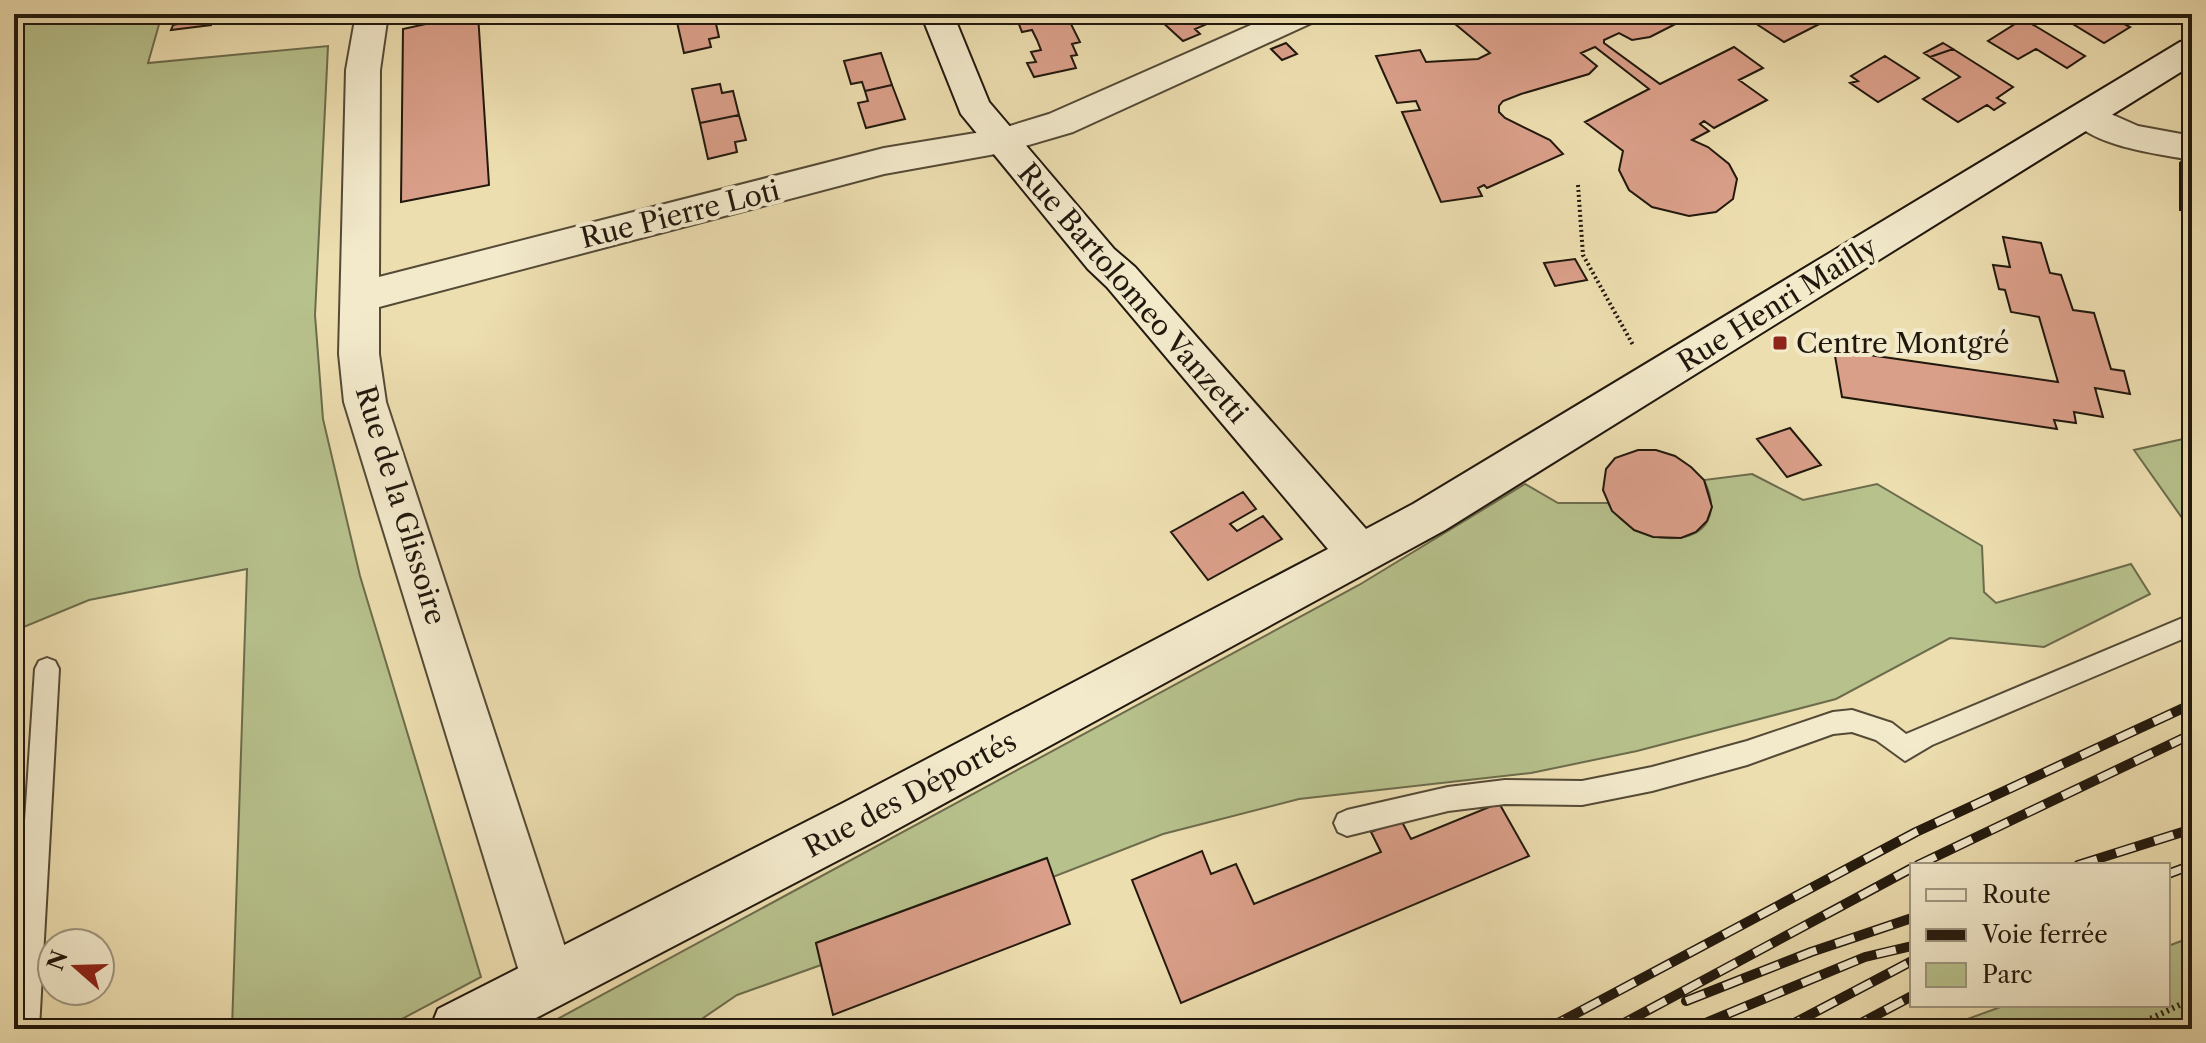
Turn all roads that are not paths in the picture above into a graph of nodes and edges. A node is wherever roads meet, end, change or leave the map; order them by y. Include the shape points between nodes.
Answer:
1 (937, 14) edge
2 (1304, 14) edge
3 (376, 15) edge
4 (2192, 50) edge
5 (2086, 115) junction
6 (1001, 141) junction
7 (2192, 148) edge
8 (360, 297) junction
9 (1359, 553) junction
10 (2192, 624) edge
11 (47, 669) dead end
12 (1347, 823) dead end
13 (549, 981) junction
14 (25, 1029) edge
15 (458, 1029) edge

1 - 6 street, Rue Bartolomeo Vanzetti via 973,106
2 - 6 street, Rue Pierre Loti via 1061,123
3 - 8 street, Rue de la Glissoire via 363,70
4 - 5 street, Rue Henri Mailly
5 - 7 street via 2130,137
5 - 9 street, Rue Henri Mailly via 1429,517
6 - 8 street, Rue Pierre Loti via 884,161
6 - 9 street, Rue Bartolomeo Vanzetti
8 - 13 street, Rue de la Glissoire via 365,402
9 - 13 street, Rue des Déportés via 861,821
10 - 12 lane via 1905,749 1883,731 1842,722 1596,791 1491,793
11 - 14 lane
13 - 15 street, Rue des Déportés

